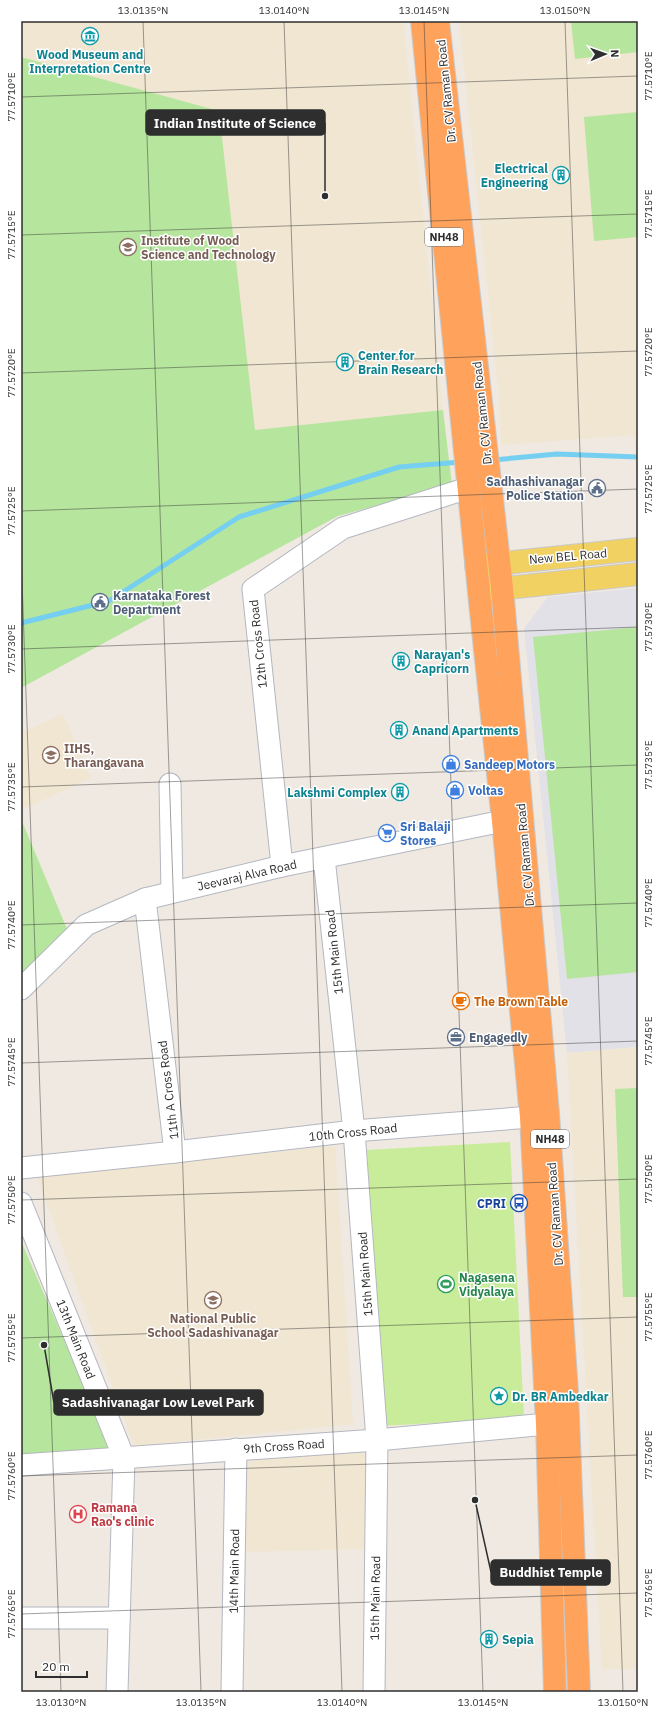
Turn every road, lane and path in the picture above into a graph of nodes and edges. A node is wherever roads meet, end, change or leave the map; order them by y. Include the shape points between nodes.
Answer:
1 (422, 21) edge
2 (438, 21) edge
3 (466, 471) junction
4 (638, 550) edge
5 (499, 563) junction
6 (476, 566) junction
7 (638, 574) edge
8 (502, 588) junction
9 (479, 591) junction
10 (170, 784) dead end
11 (493, 823) junction
12 (324, 858) junction
13 (282, 866) junction
14 (172, 892) junction
15 (145, 899) junction
16 (21, 989) edge
17 (531, 1117) junction
18 (354, 1131) junction
19 (175, 1152) junction
20 (21, 1168) edge
21 (21, 1203) edge
22 (547, 1424) junction
23 (377, 1440) junction
24 (236, 1449) junction
25 (124, 1458) junction
26 (21, 1465) edge
27 (21, 1618) edge
28 (119, 1618) junction
29 (117, 1692) edge
30 (232, 1692) edge
31 (374, 1692) edge
32 (555, 1692) edge
33 (579, 1692) edge

1 - 3 highway, Dr. CV Raman Road / NH48
2 - 5 highway, Dr. CV Raman Road / NH48
3 - 6 highway, Dr. CV Raman Road / NH48
3 - 13 street, 12th Cross Road via 343,528 253,589
4 - 5 main road, New BEL Road
5 - 6 main road, New BEL Road
5 - 8 highway, Dr. CV Raman Road / NH48
6 - 9 highway, Dr. CV Raman Road / NH48
7 - 8 main road, New BEL Road
8 - 9 main road, New BEL Road
8 - 33 highway, Dr. CV Raman Road / NH48 via 548,1112 567,1392
9 - 11 highway, Dr. CV Raman Road / NH48
10 - 14 street
11 - 12 street, Jeevaraj Alva Road
11 - 17 highway, Dr. CV Raman Road / NH48
12 - 13 street, Jeevaraj Alva Road
12 - 18 street, 15th Main Road
13 - 14 street, Jeevaraj Alva Road
14 - 15 street, Jeevaraj Alva Road
15 - 16 street, Jeevaraj Alva Road via 86,925
15 - 19 street, 11th A Cross Road
17 - 18 street, 10th Cross Road
17 - 22 highway, Dr. CV Raman Road / NH48
18 - 19 street, 10th Cross Road
18 - 23 street, 15th Main Road
19 - 20 street, 11th A Cross Road
21 - 25 street, 13th Main Road
22 - 23 street, 9th Cross Road
22 - 32 highway, Dr. CV Raman Road / NH48
23 - 24 street, 9th Cross Road
23 - 31 street, 15th Main Road
24 - 25 street, 9th Cross Road
24 - 30 street, 14th Main Road
25 - 26 street, 9th Cross Road
25 - 28 street, 13th Main Road
27 - 28 street
28 - 29 street, 13th Main Road

